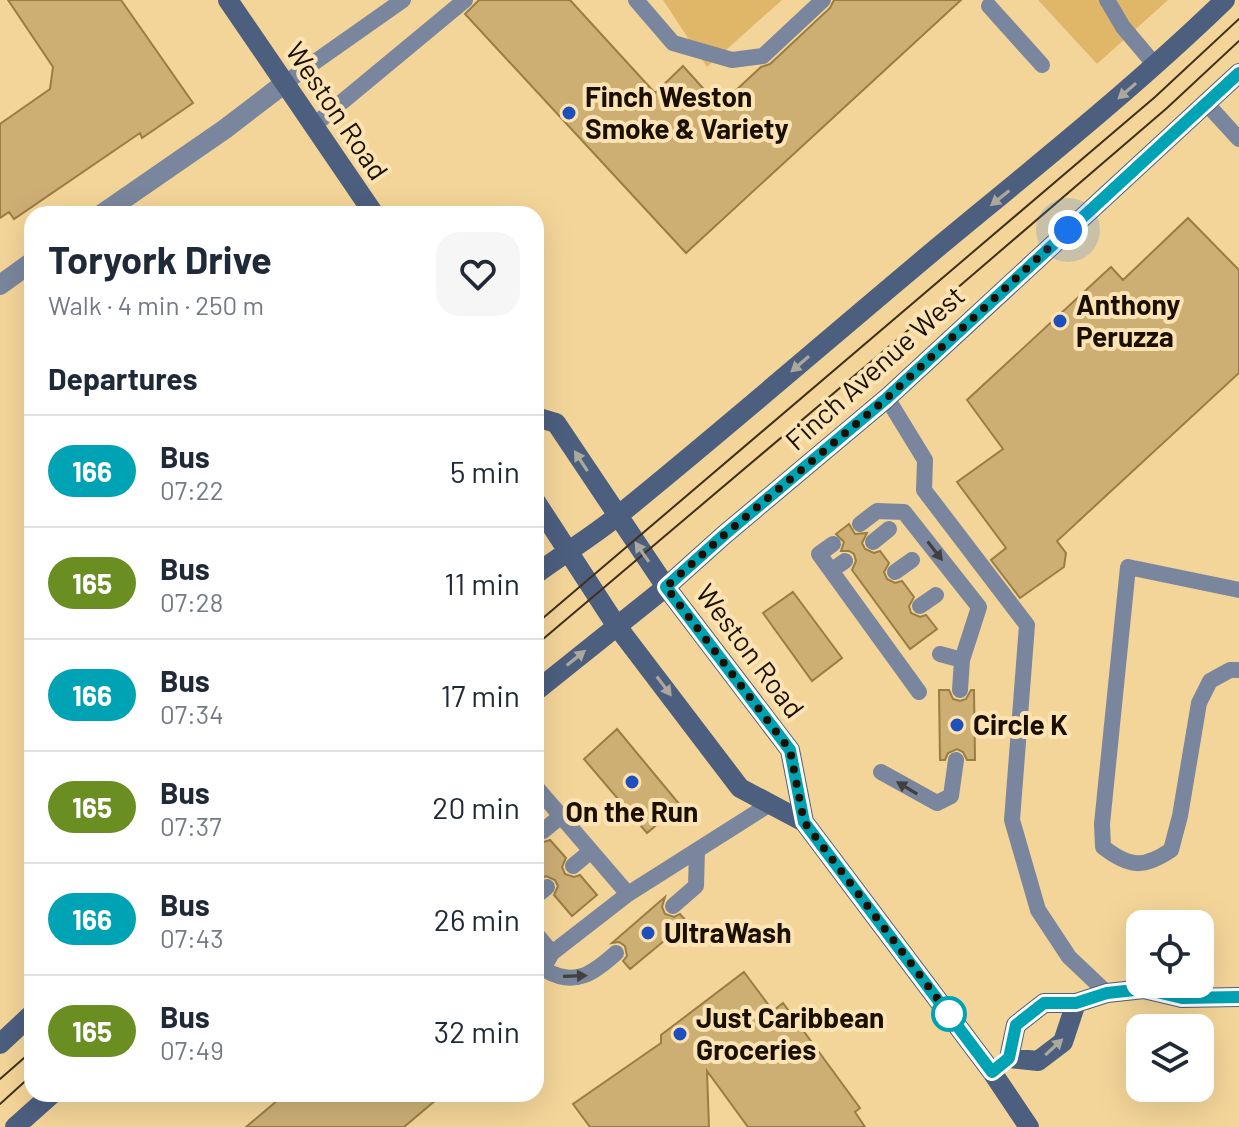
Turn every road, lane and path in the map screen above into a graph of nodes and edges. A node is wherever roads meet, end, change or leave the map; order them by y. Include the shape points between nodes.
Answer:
1 (228, 0) edge
2 (403, 0) edge
3 (465, 0) edge
4 (636, 0) edge
5 (823, 0) edge
6 (1107, 0) edge
7 (1225, 0) edge
8 (989, 6) dead end
9 (1042, 65) dead end
10 (1155, 65) junction
11 (1239, 73) edge
12 (285, 83) junction
13 (1206, 103) junction
14 (313, 126) junction
15 (1239, 139) edge
16 (114, 206) edge
17 (368, 206) edge
18 (24, 268) edge
19 (0, 285) edge
20 (887, 398) junction
21 (544, 419) edge
22 (544, 514) edge
23 (617, 516) junction
24 (860, 524) dead end
25 (889, 529) dead end
26 (873, 542) dead end
27 (833, 544) dead end
28 (569, 550) junction
29 (912, 560) dead end
30 (544, 568) edge
31 (895, 572) dead end
32 (666, 587) junction
33 (1239, 590) edge
34 (936, 595) dead end
35 (920, 606) dead end
36 (616, 625) junction
37 (893, 626) dead end
38 (879, 637) junction
39 (940, 654) dead end
40 (962, 660) junction
41 (1239, 670) edge
42 (544, 684) edge
43 (960, 690) dead end
44 (919, 692) dead end
45 (956, 760) dead end
46 (881, 772) dead end
47 (544, 796) edge
48 (770, 804) junction
49 (561, 816) junction
50 (804, 822) junction
51 (544, 830) edge
52 (697, 850) junction
53 (591, 851) junction
54 (573, 866) dead end
55 (628, 894) junction
56 (673, 906) dead end
57 (544, 944) edge
58 (552, 953) junction
59 (616, 953) dead end
60 (1107, 993) junction
61 (1239, 997) edge
62 (1076, 1003) junction
63 (24, 1022) edge
64 (0, 1044) edge
65 (1009, 1058) junction
66 (992, 1072) junction
67 (43, 1102) edge
68 (15, 1127) edge
69 (1029, 1127) edge

1 - 12 main road, Weston Road
2 - 12 lane
3 - 14 lane
4 - 5 lane via 673,43 732,60 763,56
6 - 10 lane
7 - 10 main road, Finch Avenue West
8 - 9 lane
10 -> 23 main road, Finch Avenue West
11 - 13 main road, Finch Avenue West
12 - 14 main road, Weston Road
12 - 16 street
13 - 15 lane
13 - 20 main road, Finch Avenue West
14 - 17 main road, Weston Road
18 - 19 street
20 - 32 main road, Finch Avenue West
20 - 60 lane via 925,460 924,490 1027,625 1012,820 1038,910 1069,957
23 -> 21 main road, Weston Road via 556,423
22 - 28 main road, Weston Road
23 - 28 main road, Finch Avenue West
32 -> 23 main road, Weston Road
24 -> 40 lane via 877,511 904,512 979,607
25 - 26 lane
27 - 38 lane via 819,554 838,565 862,598
28 - 30 main road, Finch Avenue West
28 - 36 main road, Weston Road
29 - 31 lane
32 - 36 main road, Finch Avenue West
32 - 50 main road, Weston Road via 790,750
33 - 41 lane via 1128,567 1102,824 1103,847 1120,861 1152,863 1171,850 1199,703 1210,681
34 - 35 lane
42 -> 36 main road, Finch Avenue West
36 -> 48 main road, Weston Road via 740,788
37 - 38 lane
38 - 44 lane
39 - 40 lane
40 - 43 lane
45 -> 46 lane via 951,796 937,803
47 - 49 lane
48 - 50 main road, Weston Road
48 - 52 lane
49 - 51 lane
49 - 53 lane
50 - 66 main road, Weston Road
52 - 55 lane
52 - 56 lane via 696,886
53 - 54 lane
53 - 55 lane
55 - 58 lane
57 - 58 lane
58 -> 59 lane via 547,971 571,978 588,976
60 - 61 main road via 1144,989 1182,998
60 - 62 main road
62 - 65 main road via 1044,1003 1016,1025
65 -> 62 main road via 1038,1061 1063,1042
63 - 64 main road
65 - 66 main road
66 - 69 main road, Weston Road
67 - 68 main road

